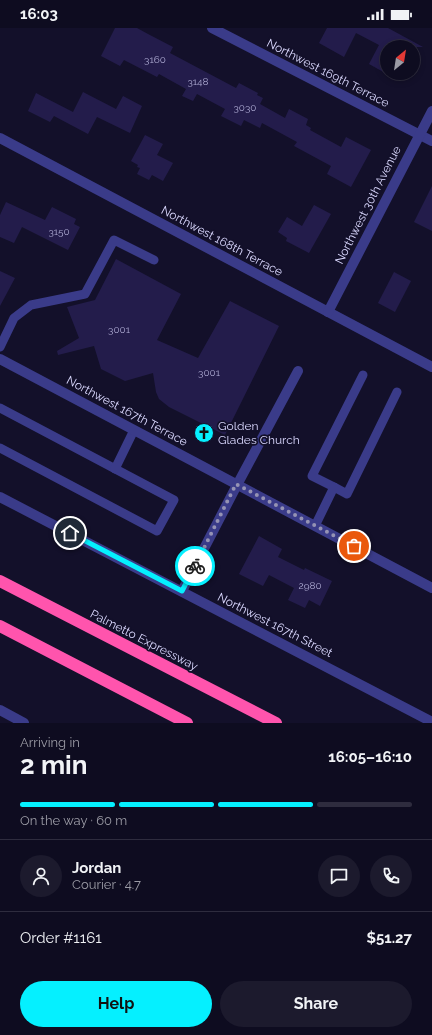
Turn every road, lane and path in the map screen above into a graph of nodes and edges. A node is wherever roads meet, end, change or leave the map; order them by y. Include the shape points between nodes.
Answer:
1 (212, 28) edge
2 (432, 111) edge
3 (419, 135) junction
4 (0, 138) edge
5 (432, 141) edge
6 (154, 260) dead end
7 (328, 312) junction
8 (0, 347) edge
9 (0, 359) edge
10 (432, 367) edge
11 (298, 371) dead end
12 (363, 375) dead end
13 (397, 392) dead end
14 (0, 408) edge
15 (134, 430) junction
16 (0, 448) edge
17 (115, 469) junction
18 (236, 484) junction
19 (334, 487) junction
20 (0, 497) edge
21 (315, 526) junction
22 (0, 581) edge
23 (432, 588) edge
24 (182, 591) junction
25 (0, 626) edge
26 (0, 710) edge
27 (432, 722) edge
28 (24, 723) edge
29 (187, 723) edge
30 (276, 723) edge

1 - 3 street, Northwest 169th Terrace
2 - 3 street, Northwest 30th Avenue
3 - 5 street, Northwest 169th Terrace
3 - 7 street, Northwest 30th Avenue
4 - 7 street, Northwest 168th Terrace
6 - 8 lane via 114,240 85,294 31,304 14,318
7 - 10 street, Northwest 168th Terrace
9 - 15 street, Northwest 167th Terrace
11 - 18 street
12 - 19 lane via 312,476
13 - 19 lane via 347,494
14 - 17 lane
15 - 17 lane
15 - 18 street, Northwest 167th Terrace
16 - 17 lane via 157,531 174,500
18 - 21 street, Northwest 167th Terrace
18 - 24 street
19 - 21 lane
20 - 24 street, Northwest 167th Street
21 - 23 street, Northwest 167th Terrace
22 - 30 highway, Palmetto Expressway
24 - 27 street, Northwest 167th Street
25 - 29 highway
26 - 28 street

